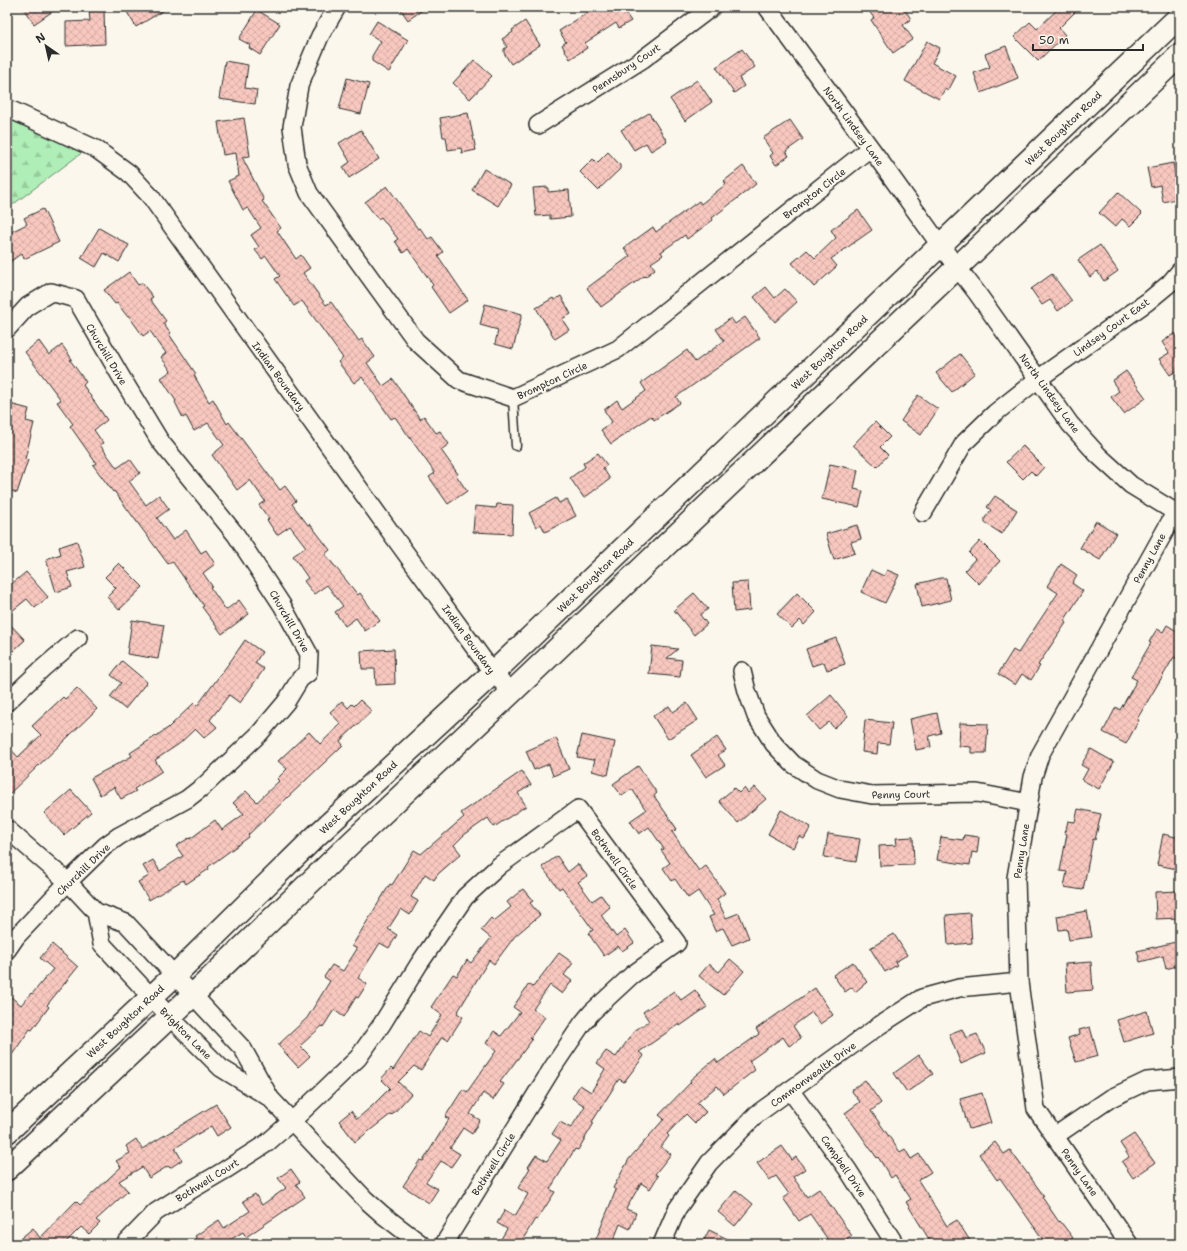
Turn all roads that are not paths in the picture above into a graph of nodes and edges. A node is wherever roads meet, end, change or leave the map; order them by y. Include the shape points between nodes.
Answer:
1 (337, 7) edge
2 (712, 7) edge
3 (767, 7) edge
4 (1180, 16) edge
5 (1180, 56) edge
6 (7, 108) edge
7 (538, 125) dead end
8 (870, 148) junction
9 (940, 245) junction
10 (958, 267) junction
11 (1180, 271) edge
12 (7, 329) edge
13 (1038, 379) junction
14 (513, 398) junction
15 (516, 446) dead end
16 (923, 513) dead end
17 (1177, 514) edge
18 (78, 638) dead end
19 (742, 671) dead end
20 (493, 673) junction
21 (512, 692) junction
22 (7, 702) edge
23 (1029, 803) junction
24 (7, 829) edge
25 (68, 882) junction
26 (96, 912) junction
27 (7, 950) edge
28 (175, 975) junction
29 (1019, 982) junction
30 (193, 994) junction
31 (151, 996) junction
32 (170, 1016) junction
33 (1180, 1078) edge
34 (790, 1090) junction
35 (270, 1098) junction
36 (292, 1121) junction
37 (7, 1132) edge
38 (1054, 1136) junction
39 (7, 1169) edge
40 (126, 1244) edge
41 (422, 1244) edge
42 (444, 1244) edge
43 (662, 1244) edge
44 (895, 1244) edge
45 (1129, 1244) edge

1 - 14 street, Brompton Circle via 320,36 299,86 292,127 297,164 309,193 416,341 459,380
2 - 7 street, Pennsbury Court via 643,59
3 - 8 street, North Lindsey Lane
4 - 9 main road, West Boughton Road
5 - 10 main road
6 - 20 street, Indian Boundary via 96,149 129,173 151,197
8 - 9 street, North Lindsey Lane
8 - 14 street, Brompton Circle via 618,349
9 - 10 street, North Lindsey Lane
9 - 20 main road, West Boughton Road
10 - 13 street, North Lindsey Lane
10 - 21 main road
11 - 13 street, Lindsey Court East via 1147,302
12 - 25 street, Churchill Drive via 28,306 51,292 76,299 160,441 236,535 282,605 309,654 308,673 300,679 286,702 259,734 221,770 187,798 105,846
13 - 16 street, Lindsey Court East via 995,413 964,443
13 - 17 street, North Lindsey Lane via 1070,424 1098,455 1131,485
14 - 15 lane
17 - 23 street, Penny Lane via 1047,741 1036,766
18 - 22 street
19 - 23 street, Penny Court via 756,716 774,744 793,764 817,780 840,789 872,795 977,793
20 - 21 street, Indian Boundary
20 - 28 main road, West Boughton Road via 316,836
21 - 30 main road
23 - 29 street, Penny Lane via 1016,878
24 - 25 street, Brighton Lane
25 - 26 street, Brighton Lane
25 - 27 street, Churchill Drive
26 - 28 street, Brighton Lane via 126,923
26 - 31 street, Brighton Lane via 102,944
28 - 30 street, Brighton Lane
28 - 31 main road, West Boughton Road
29 - 34 street, Commonwealth Drive via 959,988 922,998
29 - 38 street, Penny Lane via 1036,1109
30 - 32 main road
30 - 35 street, Brighton Lane via 243,1049
31 - 32 street, Brighton Lane
31 - 37 main road, West Boughton Road
32 - 35 street, Brighton Lane via 221,1068
32 - 39 main road
33 - 38 street via 1147,1082 1111,1098
34 - 43 street, Commonwealth Drive via 757,1114 708,1162 677,1209
34 - 44 street, Campbell Drive via 848,1170
35 - 36 street, Brighton Lane
36 - 40 street, Bothwell Court via 267,1143 156,1212
36 - 41 street, Brighton Lane via 365,1199
36 - 42 street, Bothwell Circle via 358,1058 465,897 500,865 578,809 677,943 632,975 582,1024
38 - 45 street, Penny Lane

